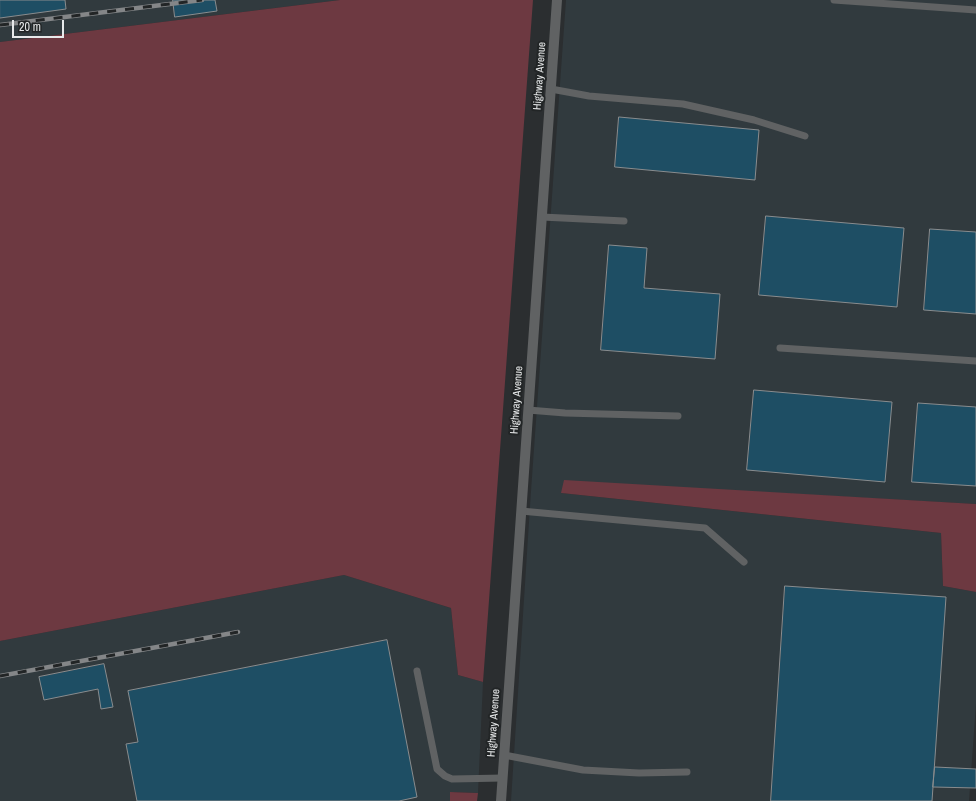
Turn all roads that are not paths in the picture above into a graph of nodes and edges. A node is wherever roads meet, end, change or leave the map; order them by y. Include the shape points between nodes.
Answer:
1 (557, 0) edge
2 (834, 0) edge
3 (854, 1) edge
4 (976, 10) edge
5 (551, 89) junction
6 (805, 136) dead end
7 (542, 217) junction
8 (624, 221) dead end
9 (780, 348) dead end
10 (976, 361) edge
11 (528, 410) junction
12 (678, 416) dead end
13 (521, 511) junction
14 (744, 562) dead end
15 (417, 671) dead end
16 (504, 755) junction
17 (687, 772) dead end
18 (502, 778) junction
19 (501, 801) edge

1 - 5 street, Highway Avenue
2 - 3 lane
3 - 4 lane
5 - 6 lane via 588,96 683,104 754,120
5 - 7 street, Highway Avenue
7 - 8 lane
7 - 11 street, Highway Avenue
9 - 10 lane
11 - 12 lane
11 - 13 street, Highway Avenue
13 - 14 lane via 705,528
13 - 16 street, Highway Avenue
15 - 18 lane via 437,769 452,779
16 - 17 lane via 583,770
16 - 18 street, Highway Avenue
18 - 19 street, Highway Avenue

